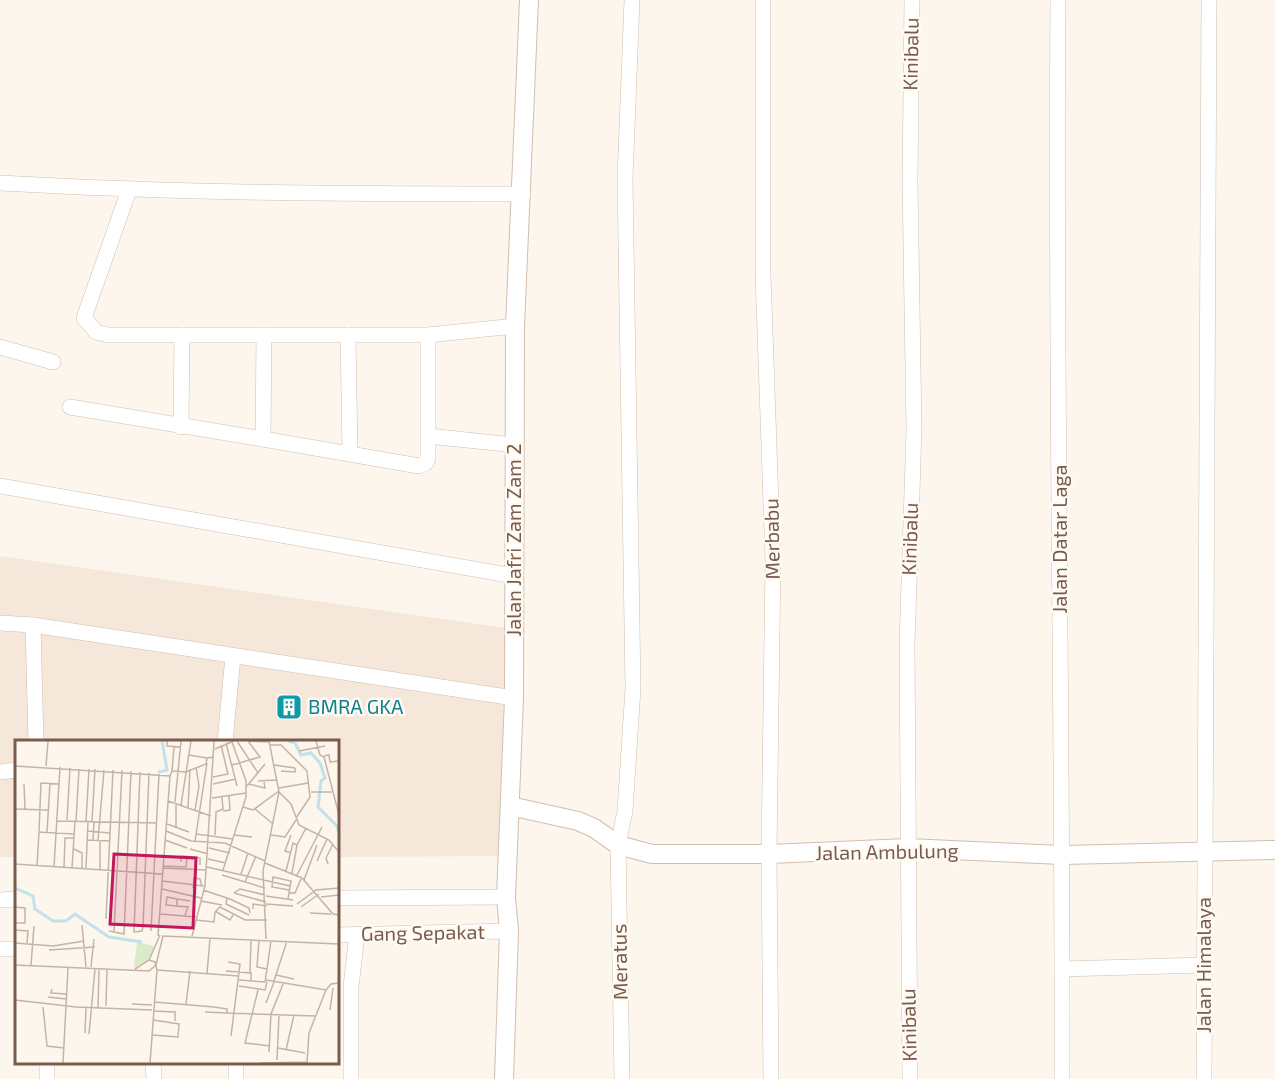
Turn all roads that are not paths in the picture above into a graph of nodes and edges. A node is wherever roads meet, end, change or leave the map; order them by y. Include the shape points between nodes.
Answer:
1 (529, 0) edge
2 (632, 0) edge
3 (763, 0) edge
4 (912, 0) edge
5 (1058, 0) edge
6 (1209, 0) edge
7 (0, 183) edge
8 (129, 190) junction
9 (523, 194) junction
10 (515, 327) junction
11 (182, 335) junction
12 (264, 335) junction
13 (348, 335) junction
14 (428, 335) junction
15 (0, 347) edge
16 (53, 362) dead end
17 (70, 407) dead end
18 (181, 427) junction
19 (428, 435) junction
20 (263, 439) junction
21 (515, 445) junction
22 (350, 453) junction
23 (0, 486) edge
24 (514, 576) junction
25 (0, 622) edge
26 (33, 625) junction
27 (233, 656) junction
28 (514, 698) junction
29 (36, 740) edge
30 (225, 740) edge
31 (15, 770) edge
32 (0, 772) edge
33 (510, 807) junction
34 (618, 845) junction
35 (907, 848) junction
36 (1275, 850) edge
37 (1205, 851) junction
38 (769, 854) junction
39 (1063, 855) junction
40 (506, 897) junction
41 (339, 898) edge
42 (509, 931) junction
43 (357, 934) junction
44 (339, 935) edge
45 (1204, 965) junction
46 (1062, 969) junction
47 (153, 1064) edge
48 (154, 1079) edge
49 (351, 1079) edge
50 (504, 1079) edge
51 (622, 1079) edge
52 (771, 1079) edge
53 (909, 1079) edge
54 (1062, 1079) edge
55 (1204, 1079) edge

1 - 9 street, Jalan Jafri Zam Zam 2
2 - 34 street, Meratus via 625,179 633,688 625,811
3 - 38 street, Merbabu via 763,274 773,560
4 - 35 street, Kinibalu via 914,430 909,526
5 - 39 street, Jalan Datar Laga
6 - 37 street, Jalan Himalaya
7 - 8 street
8 - 9 street
8 - 11 street via 84,318 96,332
9 - 10 street, Jalan Jafri Zam Zam 2
10 - 14 street
10 - 21 street, Jalan Jafri Zam Zam 2
11 - 12 street
11 - 18 street
12 - 13 street
12 - 20 street
13 - 14 street
13 - 22 street
14 - 19 street
15 - 16 street
17 - 18 street
18 - 20 street
19 - 21 street
19 - 22 street via 428,459 422,465
20 - 22 street
21 - 24 street, Jalan Jafri Zam Zam 2
23 - 24 street
24 - 28 street, Jalan Jafri Zam Zam 2
25 - 26 street
26 - 27 street
26 - 29 street
27 - 28 street
27 - 30 street
28 - 33 street, Jalan Jafri Zam Zam 2
31 - 32 street
33 - 34 street, Jalan Ambulung via 578,821
33 - 40 street, Jalan Jafri Zam Zam 2
34 - 38 street, Jalan Ambulung via 652,854
34 - 51 street, Meratus
35 - 38 street, Jalan Ambulung
35 - 39 street, Jalan Ambulung
35 - 53 street, Kinibalu
36 - 37 street, Jalan Ambulung
37 - 39 street, Jalan Ambulung
37 - 45 street, Jalan Himalaya
38 - 52 street, Merbabu
39 - 46 street, Jalan Datar Laga
40 - 41 street
40 - 42 street, Jalan Jafri Zam Zam 2
42 - 43 street, Gang Sepakat
42 - 50 street, Jalan Jafri Zam Zam 2
43 - 44 street, Gang Sepakat
43 - 49 street via 351,987
45 - 46 street
45 - 55 street, Jalan Himalaya
46 - 54 street, Jalan Datar Laga
47 - 48 street

